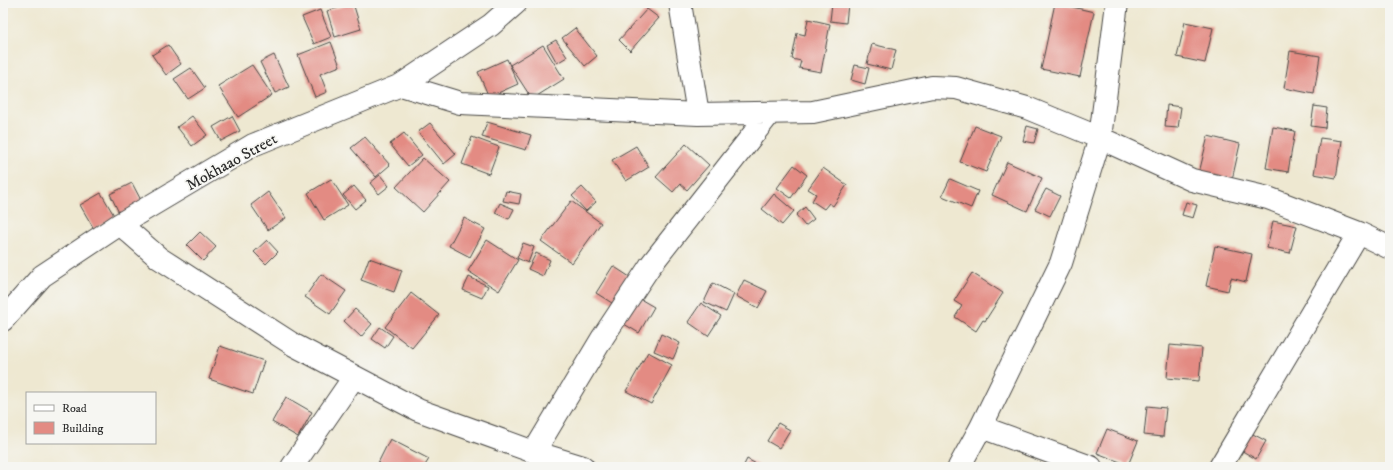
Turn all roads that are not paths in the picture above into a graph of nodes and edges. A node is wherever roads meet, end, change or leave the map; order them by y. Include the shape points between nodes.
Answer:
1 (516, 3) edge
2 (680, 3) edge
3 (1117, 3) edge
4 (400, 84) junction
5 (770, 113) junction
6 (698, 114) junction
7 (1100, 138) junction
8 (120, 224) junction
9 (1359, 233) junction
10 (1390, 248) edge
11 (3, 320) edge
12 (354, 377) junction
13 (981, 426) junction
14 (534, 452) junction
15 (292, 467) edge
16 (583, 467) edge
17 (959, 467) edge
18 (1091, 467) edge
19 (1220, 467) edge

1 - 4 street, Mokhaao Street via 491,25
2 - 6 street
3 - 7 street
4 - 6 street via 460,103
4 - 8 street, Mokhaao Street via 253,145
5 - 6 street
5 - 7 street via 813,112 932,87 956,88 1027,108
5 - 14 street via 650,266 603,337
7 - 9 street via 1192,180 1268,198
7 - 13 street via 1061,263
8 - 11 street, Mokhaao Street via 42,276
8 - 12 street via 159,258 294,345
9 - 10 street
9 - 19 street
12 - 14 street via 418,410
12 - 15 street
13 - 17 street
13 - 18 street
14 - 16 street

